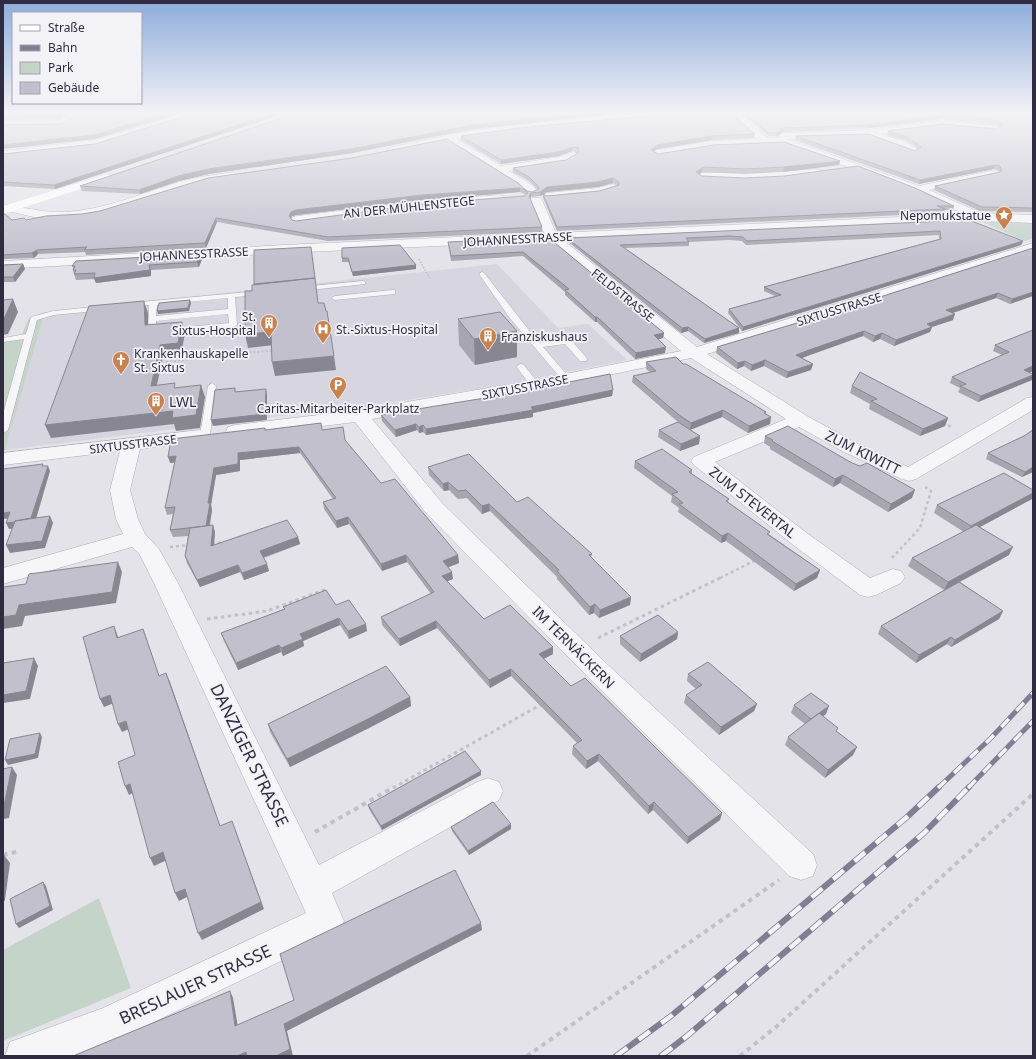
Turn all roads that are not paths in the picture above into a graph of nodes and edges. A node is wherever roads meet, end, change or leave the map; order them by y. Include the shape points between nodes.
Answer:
1 (487, 161) edge
2 (551, 161) edge
3 (845, 161) edge
4 (860, 167) junction
5 (499, 169) junction
6 (121, 173) edge
7 (994, 173) edge
8 (239, 174) edge
9 (702, 176) edge
10 (613, 187) edge
11 (918, 189) junction
12 (128, 192) edge
13 (159, 192) junction
14 (538, 196) junction
15 (512, 197) edge
16 (5, 209) edge
17 (981, 217) junction
18 (1033, 219) edge
19 (297, 220) edge
20 (552, 237) junction
21 (1033, 247) edge
22 (3, 265) edge
23 (482, 274) dead end
24 (362, 283) dead end
25 (294, 290) edge
26 (271, 292) edge
27 (392, 292) dead end
28 (231, 296) junction
29 (335, 298) dead end
30 (153, 303) junction
31 (123, 306) edge
32 (107, 308) edge
33 (232, 311) junction
34 (153, 319) junction
35 (29, 336) junction
36 (3, 340) edge
37 (536, 346) junction
38 (694, 353) junction
39 (582, 359) dead end
40 (521, 367) dead end
41 (566, 379) junction
42 (535, 385) junction
43 (212, 386) dead end
44 (1033, 402) edge
45 (360, 416) junction
46 (800, 420) junction
47 (3, 430) edge
48 (205, 435) junction
49 (131, 444) junction
50 (3, 459) edge
51 (142, 543) junction
52 (3, 576) edge
53 (893, 577) road end
54 (488, 791) dead end
55 (801, 865) road end
56 (312, 886) junction
57 (24, 1056) edge

1 - 5 street
2 - 5 street
3 - 4 street
4 - 9 street via 783,176
4 - 11 street
5 - 14 street
6 - 16 main road
7 - 11 street
8 - 13 street via 183,184
10 - 14 street via 598,191
11 - 17 street
12 - 13 street
13 - 16 street via 121,206 63,216
14 - 20 street
15 - 19 street, AN DER MÜHLENSTEGE via 422,204
17 - 18 street, JOHANNESSTRASSE
17 - 20 street, JOHANNESSTRASSE
20 - 22 street, JOHANNESSTRASSE
20 - 38 street, FELDSTRASSE
21 - 38 street, SIXTUSSTRASSE
23 - 37 lane
24 - 25 lane
26 - 28 lane
27 - 29 lane
28 - 30 lane
28 - 33 lane
30 - 31 lane
30 - 34 lane
32 - 35 lane via 53,313 34,319
33 - 34 lane
33 - 34 lane via 233,325 152,333
35 - 36 lane
35 - 47 lane
37 - 39 lane via 567,341
37 - 41 lane
38 - 41 street, SIXTUSSTRASSE
38 - 46 street, ZUM KIWITT
40 - 42 lane
41 - 42 street, SIXTUSSTRASSE
42 - 45 street, SIXTUSSTRASSE
43 - 48 lane
44 - 46 street, ZUM KIWITT via 909,475 850,448
45 - 48 street, SIXTUSSTRASSE
45 - 55 street, IM TERNÄCKERN via 435,509 604,678
46 - 53 street, ZUM STEVERTAL via 701,461 868,589
48 - 49 street, SIXTUSSTRASSE
49 - 50 street, SIXTUSSTRASSE
49 - 51 street, DANZIGER STRASSE via 120,490 128,519
51 - 52 street
51 - 56 street, DANZIGER STRASSE via 185,621
54 - 56 street
56 - 57 street, BRESLAUER STRASSE via 327,921 110,1024

